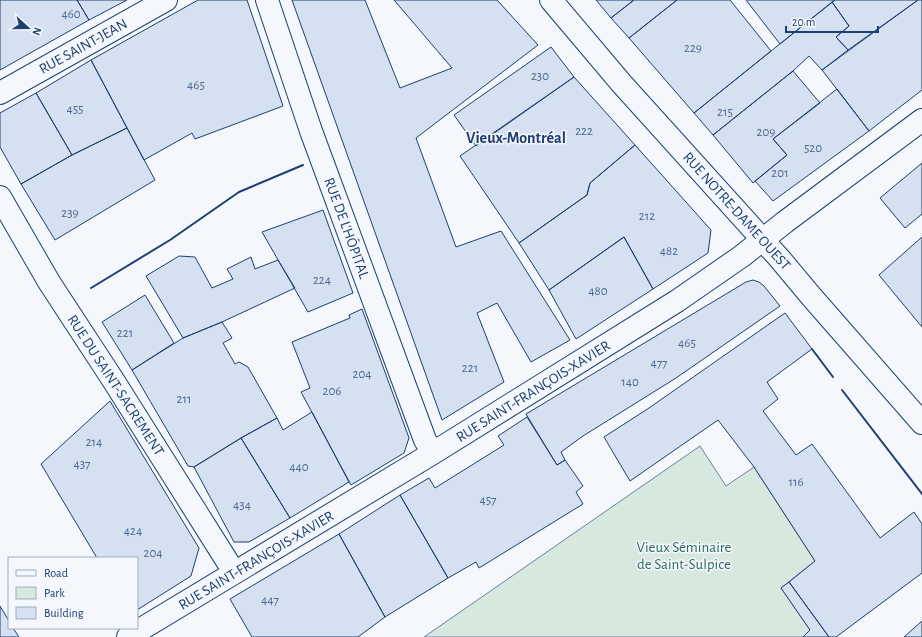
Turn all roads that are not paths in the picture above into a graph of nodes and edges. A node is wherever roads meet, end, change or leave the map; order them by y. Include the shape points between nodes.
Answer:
1 (166, 0) edge
2 (267, 0) edge
3 (550, 0) edge
4 (0, 93) edge
5 (922, 120) edge
6 (0, 197) edge
7 (763, 240) junction
8 (922, 423) edge
9 (434, 453) junction
10 (234, 572) junction
11 (128, 637) edge

1 - 4 street, RUE SAINT-JEAN
2 - 9 street, RUE DE L'HÔPITAL via 311,130 425,440
3 - 7 street, RUE NOTRE-DAME OUEST
5 - 7 street, RUE SAINT-FRANÇOIS-XAVIER
6 - 10 street, RUE DU SAINT-SACREMENT via 49,282
7 - 8 street, RUE NOTRE-DAME OUEST
7 - 9 street, RUE SAINT-FRANÇOIS-XAVIER via 677,301
9 - 10 street, RUE SAINT-FRANÇOIS-XAVIER
10 - 11 street, RUE SAINT-FRANÇOIS-XAVIER

